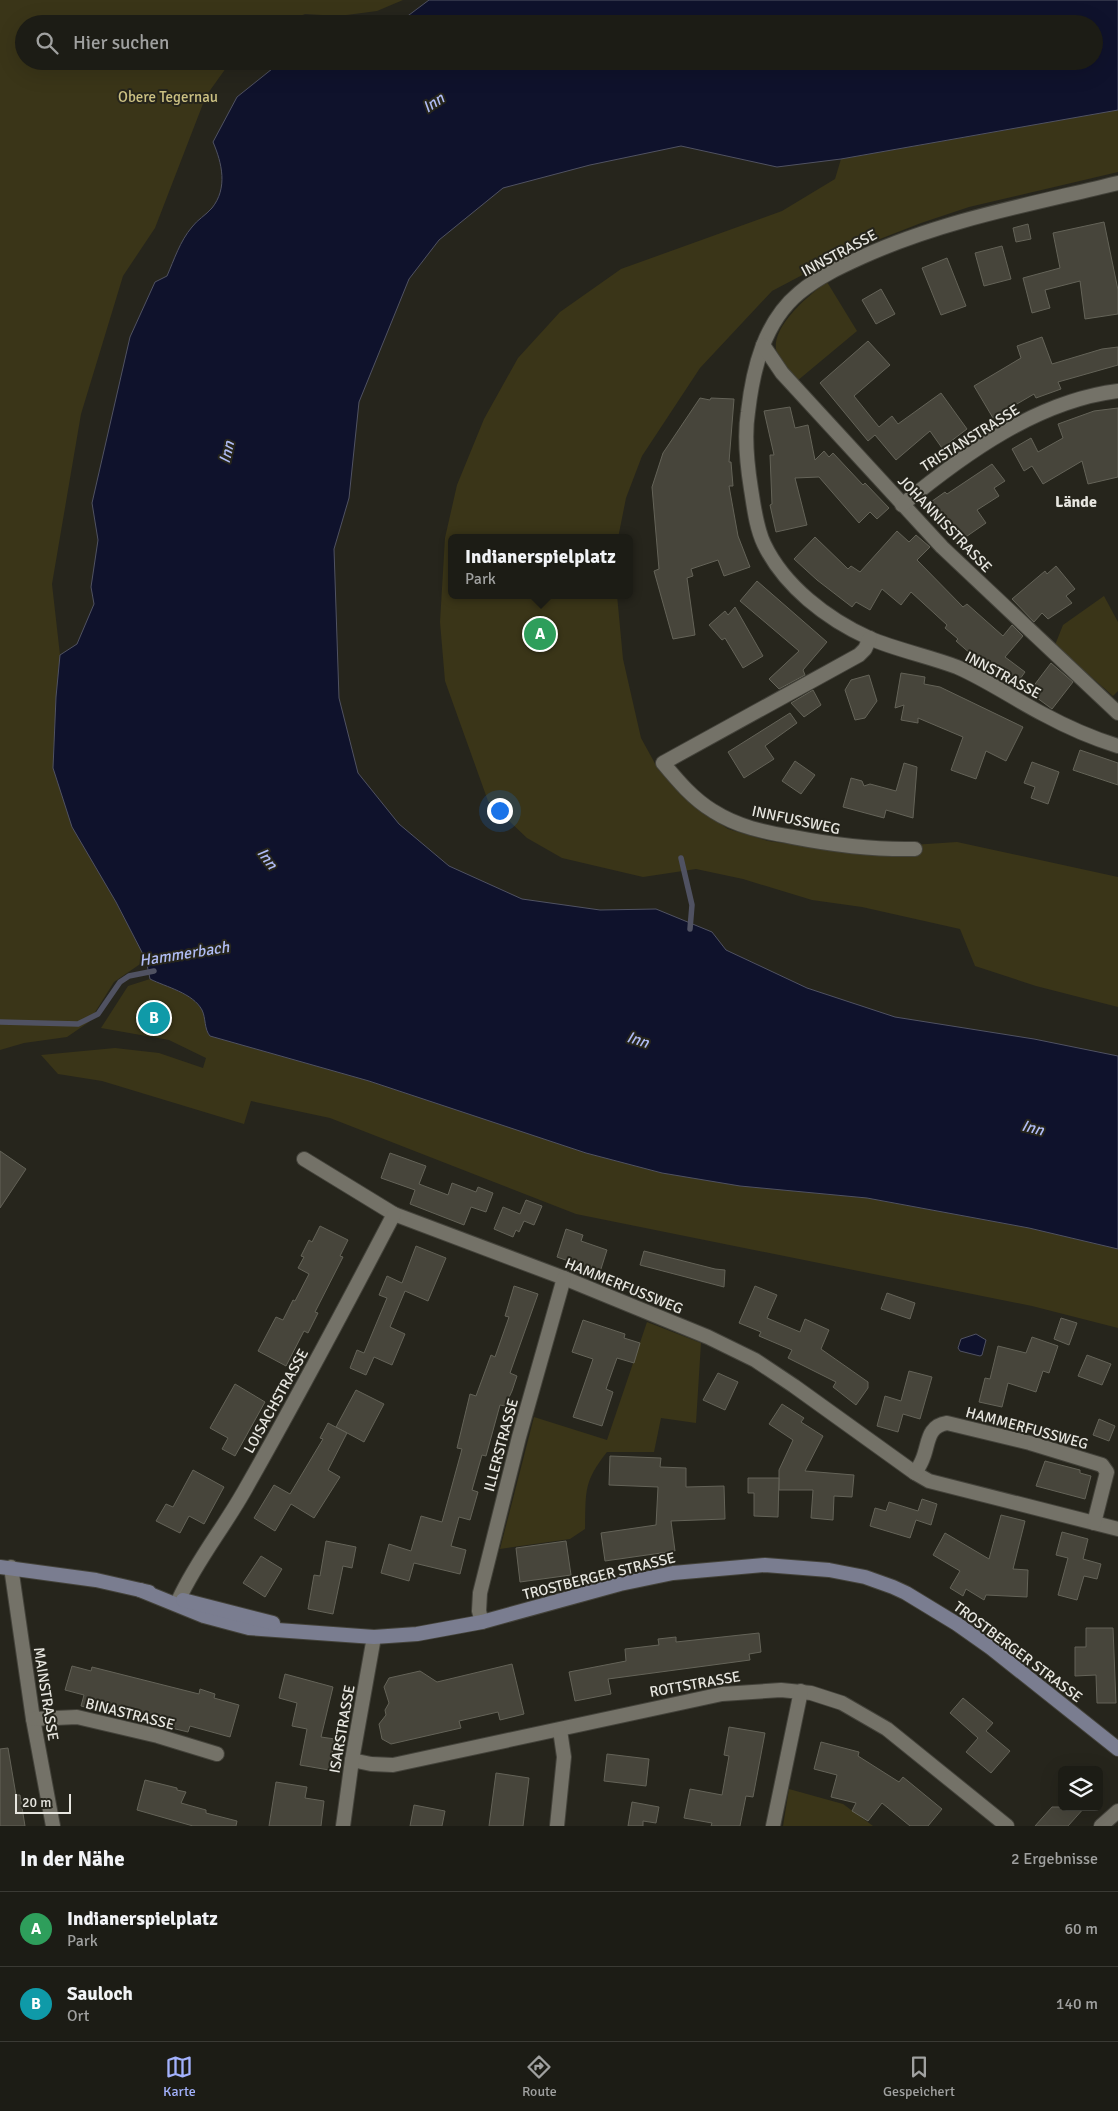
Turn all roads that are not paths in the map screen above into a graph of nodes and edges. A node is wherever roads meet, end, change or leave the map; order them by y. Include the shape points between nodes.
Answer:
1 (1118, 183) edge
2 (763, 345) junction
3 (1118, 391) edge
4 (902, 505) junction
5 (870, 638) junction
6 (1118, 713) edge
7 (1118, 746) edge
8 (915, 849) dead end
9 (304, 1160) dead end
10 (394, 1214) junction
11 (564, 1278) junction
12 (915, 1473) junction
13 (1094, 1523) junction
14 (1118, 1529) edge
15 (5, 1567) edge
16 (140, 1590) junction
17 (179, 1599) junction
18 (482, 1622) junction
19 (306, 1631) junction
20 (374, 1637) junction
21 (801, 1691) junction
22 (33, 1719) junction
23 (560, 1730) junction
24 (1118, 1749) edge
25 (217, 1754) dead end
26 (352, 1760) junction
27 (1118, 1811) edge
28 (53, 1826) edge
29 (343, 1826) edge
30 (557, 1826) edge
31 (773, 1826) edge
32 (1007, 1826) edge
33 (1100, 1826) edge

1 - 2 street, INNSTRASSE via 952,224 885,247 836,269 800,292 786,306
2 - 4 street, JOHANNISSTRASSE via 782,373
2 - 5 street, INNSTRASSE via 750,393 746,444 754,508 763,542 775,565 798,590 822,611
3 - 4 street, TRISTANSTRASSE via 1092,394 1010,429 941,472
4 - 6 street, JOHANNISSTRASSE via 942,548
5 - 7 street, INNSTRASSE via 956,667 1002,689 1041,713
5 - 8 street, INNFUSSWEG via 859,655 663,763 690,794 731,822 757,830 846,846 880,850
9 - 10 street, HAMMERFUSSWEG
10 - 11 street, HAMMERFUSSWEG
10 - 17 street, LOISACHSTRASSE via 271,1444 189,1577
11 - 12 street, HAMMERFUSSWEG via 708,1337 755,1360
11 - 18 street, ILLERSTRASSE via 519,1437 480,1593
12 - 13 street, HAMMERFUSSWEG via 929,1481
12 - 13 street, HAMMERFUSSWEG via 923,1460 932,1429 939,1424 947,1423 1030,1443 1102,1464 1107,1472
13 - 14 street, HAMMERFUSSWEG
15 - 16 main road, TROSTBERGER STRASSE
15 - 22 street, MAINSTRASSE
16 - 17 main road, TROSTBERGER STRASSE
16 - 19 main road, TROSTBERGER STRASSE via 204,1616 249,1628
17 - 19 main road, TROSTBERGER STRASSE
18 - 20 main road, TROSTBERGER STRASSE via 417,1634
18 - 24 main road, TROSTBERGER STRASSE via 620,1584 673,1573 765,1565 853,1574 906,1592 957,1624
19 - 20 main road, TROSTBERGER STRASSE
20 - 26 street, ISARSTRASSE
21 - 23 street, ROTTSTRASSE via 758,1690 722,1694
21 - 31 street
21 - 32 street, ROTTSTRASSE via 842,1703 888,1729
22 - 25 street, BINASTRASSE via 77,1717
22 - 28 street, MAINSTRASSE
23 - 26 street, ROTTSTRASSE via 393,1764
23 - 30 street via 564,1757
26 - 29 street, ISARSTRASSE
27 - 33 street

